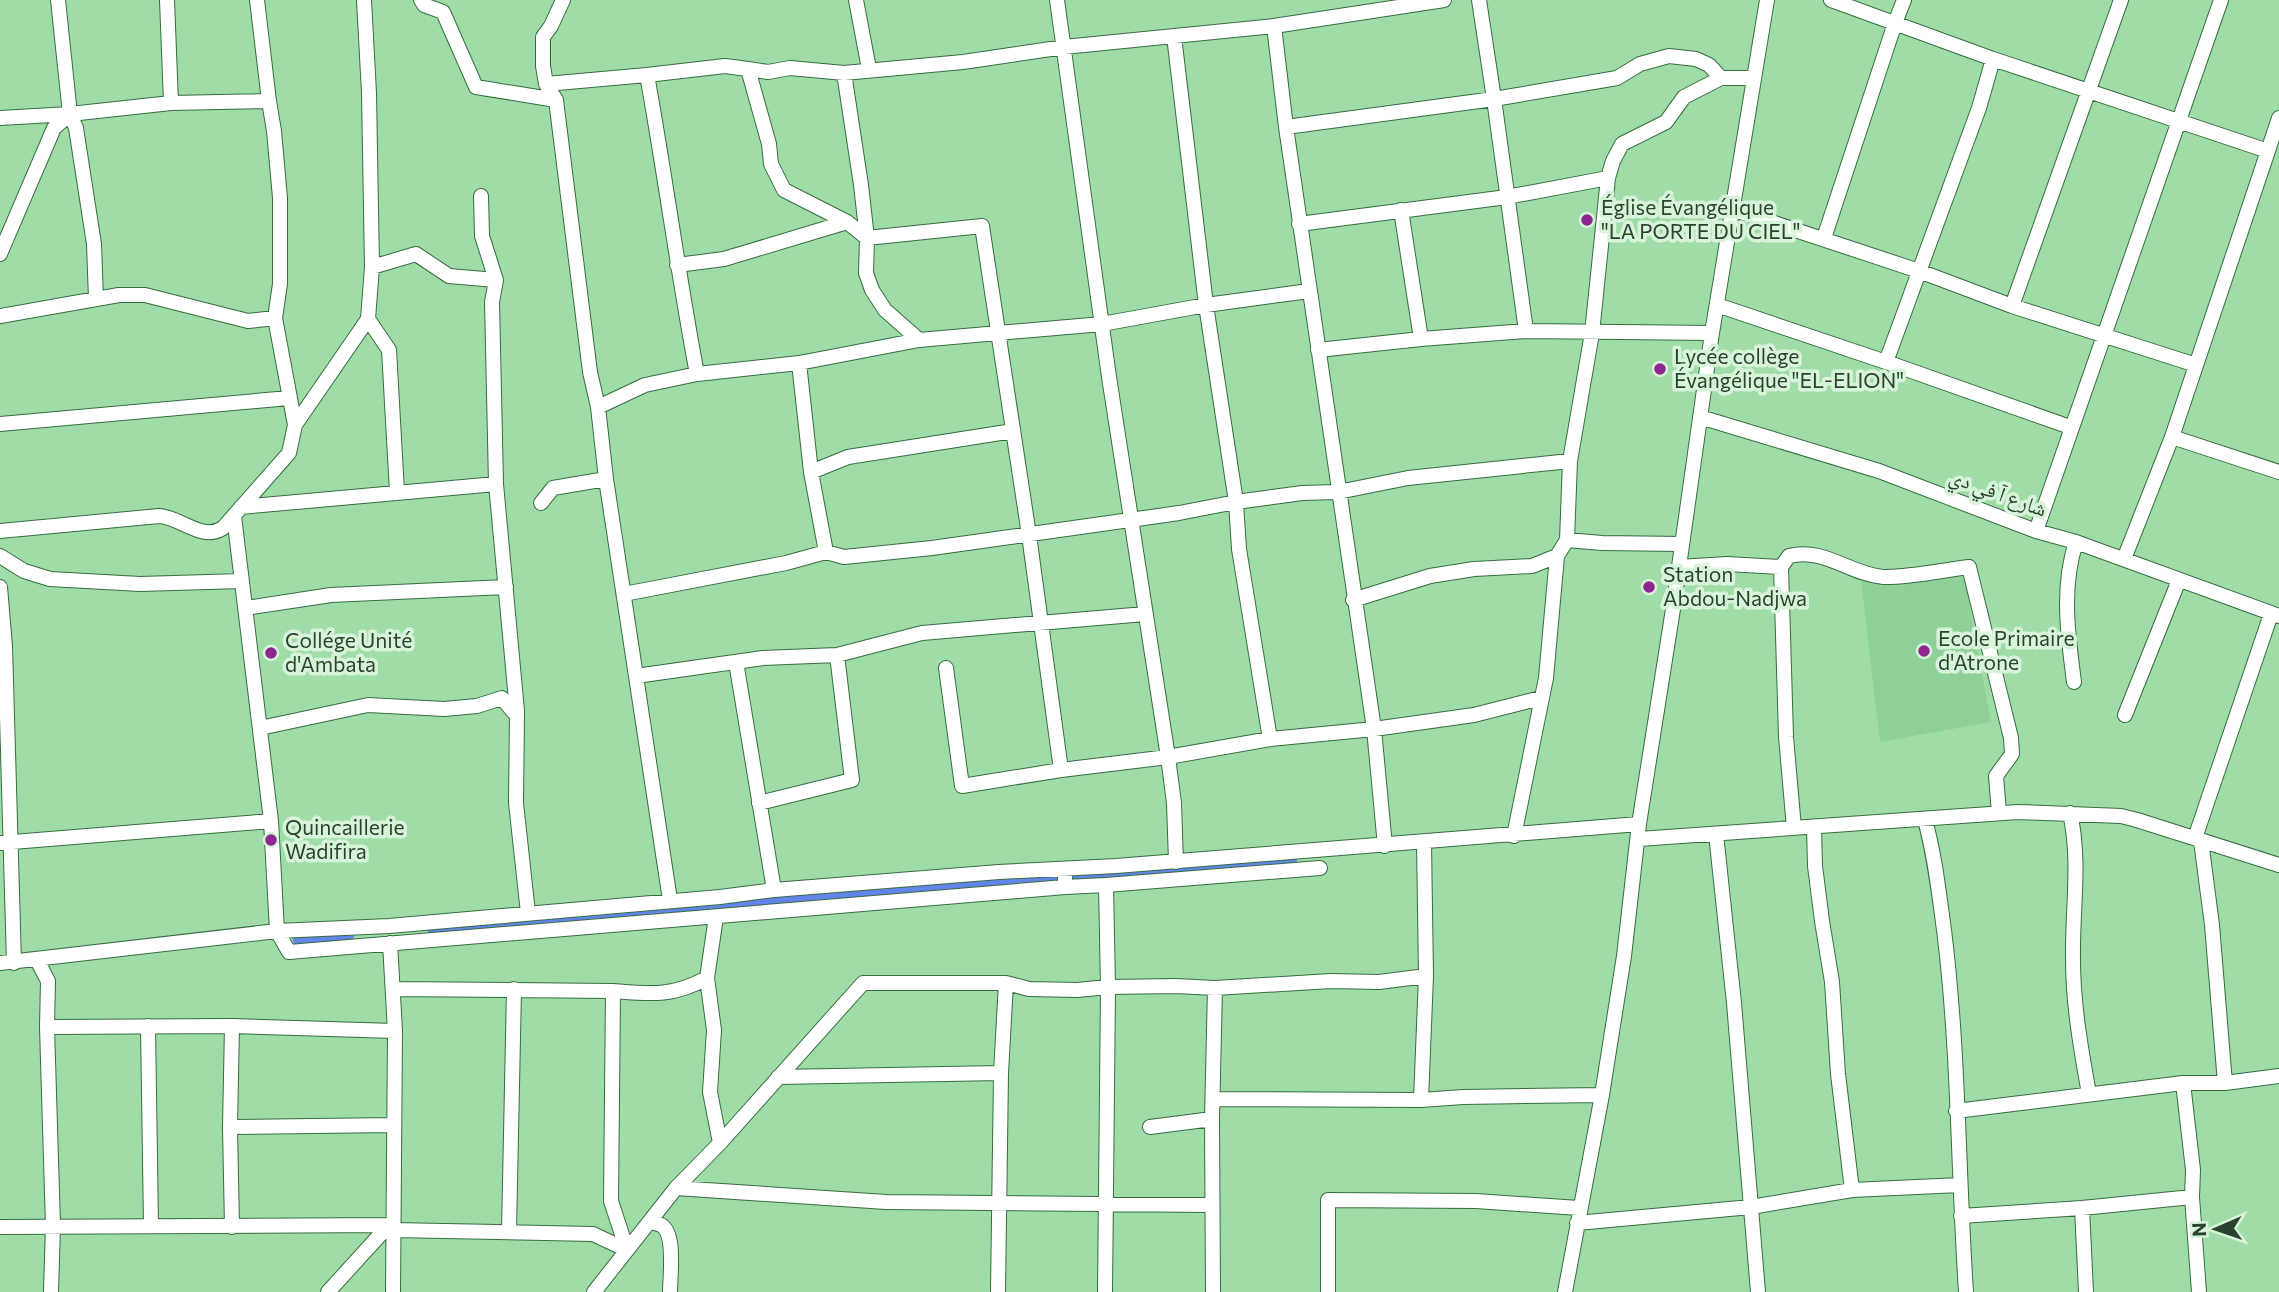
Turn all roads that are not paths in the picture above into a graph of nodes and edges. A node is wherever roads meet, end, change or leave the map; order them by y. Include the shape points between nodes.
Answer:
1 (58, 0) edge
2 (257, 0) edge
3 (364, 0) edge
4 (421, 0) edge
5 (856, 0) edge
6 (1057, 0) edge
7 (1444, 0) edge
8 (1479, 0) edge
9 (1767, 0) edge
10 (1830, 0) edge
11 (1904, 0) edge
12 (2121, 0) edge
13 (2221, 0) edge
14 (170, 1) edge
15 (567, 1) edge
16 (1374, 6) edge
17 (1895, 23) junction
18 (1274, 26) junction
19 (1174, 36) junction
20 (1064, 47) junction
21 (1993, 59) junction
22 (748, 69) junction
23 (869, 69) junction
24 (844, 73) junction
25 (647, 75) junction
26 (1753, 78) junction
27 (1721, 79) junction
28 (546, 84) junction
29 (2090, 91) junction
30 (1494, 99) junction
31 (556, 100) junction
32 (268, 101) junction
33 (171, 103) junction
34 (70, 114) junction
35 (0, 118) edge
36 (2279, 118) edge
37 (2179, 121) junction
38 (1286, 127) junction
39 (2268, 151) junction
40 (1608, 178) junction
41 (481, 196) dead end
42 (1507, 197) junction
43 (1732, 209) junction
44 (1401, 211) junction
45 (847, 222) junction
46 (1300, 224) junction
47 (867, 238) junction
48 (1824, 238) junction
49 (0, 254) edge
50 (677, 265) junction
51 (373, 267) junction
52 (1919, 271) junction
53 (496, 280) junction
54 (1309, 291) junction
55 (96, 299) junction
56 (1206, 305) junction
57 (1717, 305) junction
58 (2012, 306) junction
59 (0, 316) edge
60 (275, 318) junction
61 (368, 319) junction
62 (1102, 324) junction
63 (1526, 331) junction
64 (998, 332) junction
65 (1592, 333) junction
66 (1712, 333) junction
67 (2104, 336) junction
68 (1421, 339) junction
69 (919, 340) junction
70 (1318, 350) junction
71 (1886, 362) junction
72 (799, 363) junction
73 (2196, 365) junction
74 (697, 374) junction
75 (289, 398) junction
76 (598, 407) junction
77 (1700, 416) junction
78 (0, 424) edge
79 (295, 425) junction
80 (2070, 427) junction
81 (1013, 431) junction
82 (2172, 437) junction
83 (1570, 461) junction
84 (811, 472) junction
85 (2279, 472) edge
86 (606, 479) junction
87 (496, 484) junction
88 (397, 492) junction
89 (1338, 492) junction
90 (1236, 502) junction
91 (541, 503) dead end
92 (238, 512) junction
93 (1131, 520) junction
94 (0, 531) edge
95 (2036, 531) junction
96 (1029, 535) junction
97 (1567, 540) junction
98 (2076, 542) junction
99 (1682, 544) junction
100 (826, 552) junction
101 (0, 556) edge
102 (1557, 556) junction
103 (2124, 559) junction
104 (1679, 566) junction
105 (1781, 567) junction
106 (2179, 580) junction
107 (242, 582) junction
108 (0, 587) edge
109 (506, 587) junction
110 (624, 594) junction
111 (1353, 600) junction
112 (246, 608) junction
113 (1145, 614) junction
114 (2275, 615) edge
115 (1041, 624) junction
116 (837, 655) junction
117 (736, 662) junction
118 (946, 668) dead end
119 (636, 676) junction
120 (2074, 682) dead end
121 (1541, 698) junction
122 (2125, 715) dead end
123 (517, 716) junction
124 (260, 728) junction
125 (1374, 729) junction
126 (1270, 738) junction
127 (1168, 757) junction
128 (1061, 770) junction
129 (759, 803) junction
130 (1999, 813) junction
131 (2070, 813) junction
132 (1925, 820) junction
133 (271, 821) junction
134 (1639, 824) junction
135 (1814, 827) junction
136 (1794, 828) junction
137 (1716, 834) junction
138 (1514, 836) junction
139 (1639, 839) junction
140 (2198, 839) junction
141 (6, 843) edge
142 (1424, 843) junction
143 (1385, 846) junction
144 (1176, 862) junction
145 (2279, 865) edge
146 (1320, 868) dead end
147 (1065, 869) junction
148 (1106, 885) junction
149 (1065, 887) junction
150 (774, 890) junction
151 (670, 900) junction
152 (528, 913) junction
153 (716, 917) junction
154 (277, 931) junction
155 (390, 943) junction
156 (37, 960) junction
157 (7, 963) edge
158 (1426, 976) junction
159 (707, 978) junction
160 (1006, 983) junction
161 (1108, 987) junction
162 (1215, 988) junction
163 (394, 989) junction
164 (514, 989) junction
165 (613, 991) junction
166 (148, 1026) junction
167 (232, 1026) junction
168 (47, 1027) junction
169 (395, 1031) junction
170 (1001, 1073) junction
171 (2279, 1076) edge
172 (778, 1077) junction
173 (2183, 1083) junction
174 (2225, 1083) junction
175 (2089, 1094) junction
176 (1602, 1095) junction
177 (1213, 1099) junction
178 (1421, 1100) junction
179 (1956, 1111) junction
180 (1212, 1119) junction
181 (394, 1125) junction
182 (1150, 1127) dead end
183 (230, 1128) junction
184 (720, 1143) junction
185 (1960, 1185) junction
186 (676, 1188) junction
187 (1852, 1190) junction
188 (2192, 1196) junction
189 (999, 1204) junction
190 (1104, 1204) junction
191 (1212, 1205) junction
192 (1751, 1207) junction
193 (2082, 1208) junction
194 (1578, 1215) junction
195 (1961, 1216) junction
196 (650, 1222) junction
197 (53, 1226) junction
198 (151, 1226) junction
199 (0, 1227) edge
200 (232, 1227) junction
201 (391, 1227) junction
202 (509, 1232) junction
203 (627, 1250) junction
204 (51, 1292) edge
205 (328, 1292) edge
206 (393, 1292) edge
207 (594, 1292) edge
208 (670, 1292) edge
209 (998, 1292) edge
210 (1105, 1292) edge
211 (1213, 1292) edge
212 (1328, 1292) edge
213 (1565, 1292) edge
214 (1758, 1292) edge
215 (1966, 1292) edge
216 (2086, 1292) edge
217 (2199, 1292) edge

1 - 34 street
2 - 32 street
3 - 51 street
4 - 31 street via 443,12 476,87
5 - 23 street
6 - 20 street
7 - 16 street
8 - 30 street
9 - 26 street
10 - 17 street
11 - 17 street
12 - 29 street
13 - 37 street
14 - 33 street
15 - 28 street via 543,37
16 - 18 street
17 - 21 street
17 - 48 street
18 - 19 street
18 - 38 street
19 - 20 street
19 - 56 street
20 - 23 street via 963,62
20 - 62 street
21 - 29 street
21 - 52 street
22 - 24 street
22 - 25 street via 725,66
22 - 45 street via 771,164 784,190
23 - 24 street
24 - 47 street
25 - 28 street
25 - 50 street
26 - 27 street
26 - 43 street
27 - 30 street via 1696,59 1669,56 1640,64 1617,78
27 - 40 street via 1684,97 1666,122 1622,144
28 - 31 street
29 - 37 street
29 - 58 street
30 - 38 street
30 - 42 street
31 - 76 street
32 - 33 street
32 - 60 street via 280,198 280,284
33 - 34 street
34 - 35 street
34 - 49 street via 54,128
34 - 55 street via 94,244
36 - 39 street
37 - 39 street
37 - 67 street
38 - 46 street
39 - 73 street
40 - 42 street
40 - 65 street
41 - 53 street via 482,236
42 - 44 street
42 - 63 street
43 - 48 street
43 - 57 street
44 - 46 street
44 - 68 street
45 - 47 street
45 - 50 street via 724,259
46 - 54 street
47 - 64 street via 982,226
47 - 69 street via 866,272 872,290 885,310
48 - 52 street
50 - 74 street
51 - 53 street via 416,254 449,276
51 - 61 street
52 - 58 street
52 - 71 street
53 - 87 street via 492,302
54 - 56 street
54 - 70 street
55 - 59 street
55 - 60 street via 145,295 248,321
56 - 62 street
56 - 90 street
57 - 66 street
57 - 71 street
58 - 67 street
60 - 75 street
61 - 79 street
61 - 88 street via 389,350
62 - 64 street
62 - 93 street
63 - 65 street
63 - 68 street
64 - 69 street
64 - 81 street
65 - 66 street
65 - 83 street
66 - 77 street
67 - 73 street
67 - 80 street
68 - 70 street
69 - 72 street
70 - 89 street
71 - 80 street
72 - 74 street
72 - 84 street
73 - 82 street
74 - 76 street via 645,385
75 - 78 street
75 - 79 street
76 - 86 street
77 - 95 street, شارع آ في دي via 1879,471
77 - 99 street
79 - 92 street via 289,453
80 - 95 street
81 - 84 street via 848,457
81 - 96 street
82 - 85 street
82 - 103 street
83 - 89 street via 1408,478
83 - 97 street
84 - 100 street
86 - 91 street via 552,488
86 - 110 street
87 - 88 street
87 - 109 street
88 - 92 street
89 - 90 street
89 - 111 street
90 - 93 street
90 - 126 street via 1239,549
92 - 94 street via 211,533 159,516
92 - 107 street
93 - 96 street
93 - 113 street
95 - 98 street, شارع آ في دي
96 - 100 street via 844,557
96 - 115 street
97 - 99 street
97 - 102 street
98 - 103 street, شارع آ في دي
98 - 120 street via 2067,580
99 - 104 street
100 - 110 street
101 - 107 street via 24,571 50,579 140,584
102 - 111 street via 1532,566 1430,576
102 - 121 street
103 - 106 street, شارع آ في دي
104 - 105 street
104 - 134 street
105 - 130 street via 1789,556 1801,553 1885,577 1969,567 2011,738 2012,754 1996,776
105 - 136 street
106 - 114 street, شارع آ في دي
106 - 122 street
107 - 112 street
108 - 141 street via 5,646
109 - 112 street via 331,595
109 - 123 street
110 - 119 street
111 - 125 street
112 - 124 street
113 - 115 street
113 - 127 street
114 - 140 street
115 - 116 street via 922,633
115 - 128 street
116 - 117 street
116 - 129 street via 852,780
117 - 119 street
117 - 129 street
118 - 128 street via 962,786
119 - 151 street
121 - 125 street via 1474,715
121 - 138 street
123 - 124 street via 502,698 444,709 368,705
123 - 152 street via 516,803
124 - 133 street
125 - 126 street
125 - 143 street
126 - 127 street
127 - 128 street
127 - 144 street
129 - 150 street
130 - 131 street
130 - 132 street
131 - 140 street via 2121,816
131 - 175 street via 2077,889 2073,989
132 - 135 street
132 - 179 street via 1954,1021
133 - 141 street
133 - 154 street
134 - 138 street
134 - 139 street
135 - 136 street
135 - 187 street
136 - 137 street
137 - 139 street
137 - 192 street
138 - 142 street
139 - 176 street
140 - 145 street
140 - 174 street via 2212,925
141 - 157 street
142 - 143 street
142 - 158 street
143 - 144 street
144 - 147 street
146 - 148 street
147 - 149 street
147 - 150 street
148 - 149 street
148 - 161 street
149 - 153 street
150 - 151 street
151 - 152 street
152 - 154 street
153 - 155 street
153 - 159 street
154 - 155 street via 289,952
154 - 156 street
155 - 163 street
156 - 157 street
156 - 168 street via 48,981
158 - 162 street
158 - 178 street
159 - 165 street via 675,992
159 - 184 street via 715,1030 710,1092
160 - 161 street via 1029,989
160 - 170 street
160 - 172 street via 863,983
161 - 162 street
161 - 190 street
162 - 177 street
163 - 164 street
163 - 169 street
164 - 165 street
164 - 202 street
165 - 203 street via 611,1201
166 - 167 street
166 - 168 street
166 - 198 street
167 - 169 street
167 - 183 street
168 - 197 street
169 - 181 street
170 - 172 street
170 - 189 street
171 - 174 street
172 - 184 street
173 - 174 street
173 - 175 street
173 - 188 street
175 - 179 street
176 - 178 street
176 - 194 street
177 - 178 street
177 - 180 street
179 - 185 street
180 - 182 street
180 - 191 street
181 - 183 street
181 - 201 street
183 - 200 street
184 - 186 street
185 - 187 street
185 - 195 street
186 - 189 street via 886,1202
186 - 196 street
187 - 192 street
188 - 193 street
188 - 217 street
189 - 190 street
189 - 209 street
190 - 191 street
190 - 210 street
191 - 211 street
192 - 194 street
192 - 214 street
193 - 195 street
193 - 216 street
194 - 212 street via 1476,1201 1328,1200
194 - 213 street
195 - 215 street
196 - 203 street
196 - 208 street via 668,1232
197 - 198 street
197 - 199 street
197 - 204 street
198 - 200 street
200 - 201 street
201 - 202 street
201 - 205 street
201 - 206 street
202 - 203 street via 593,1234
203 - 207 street

